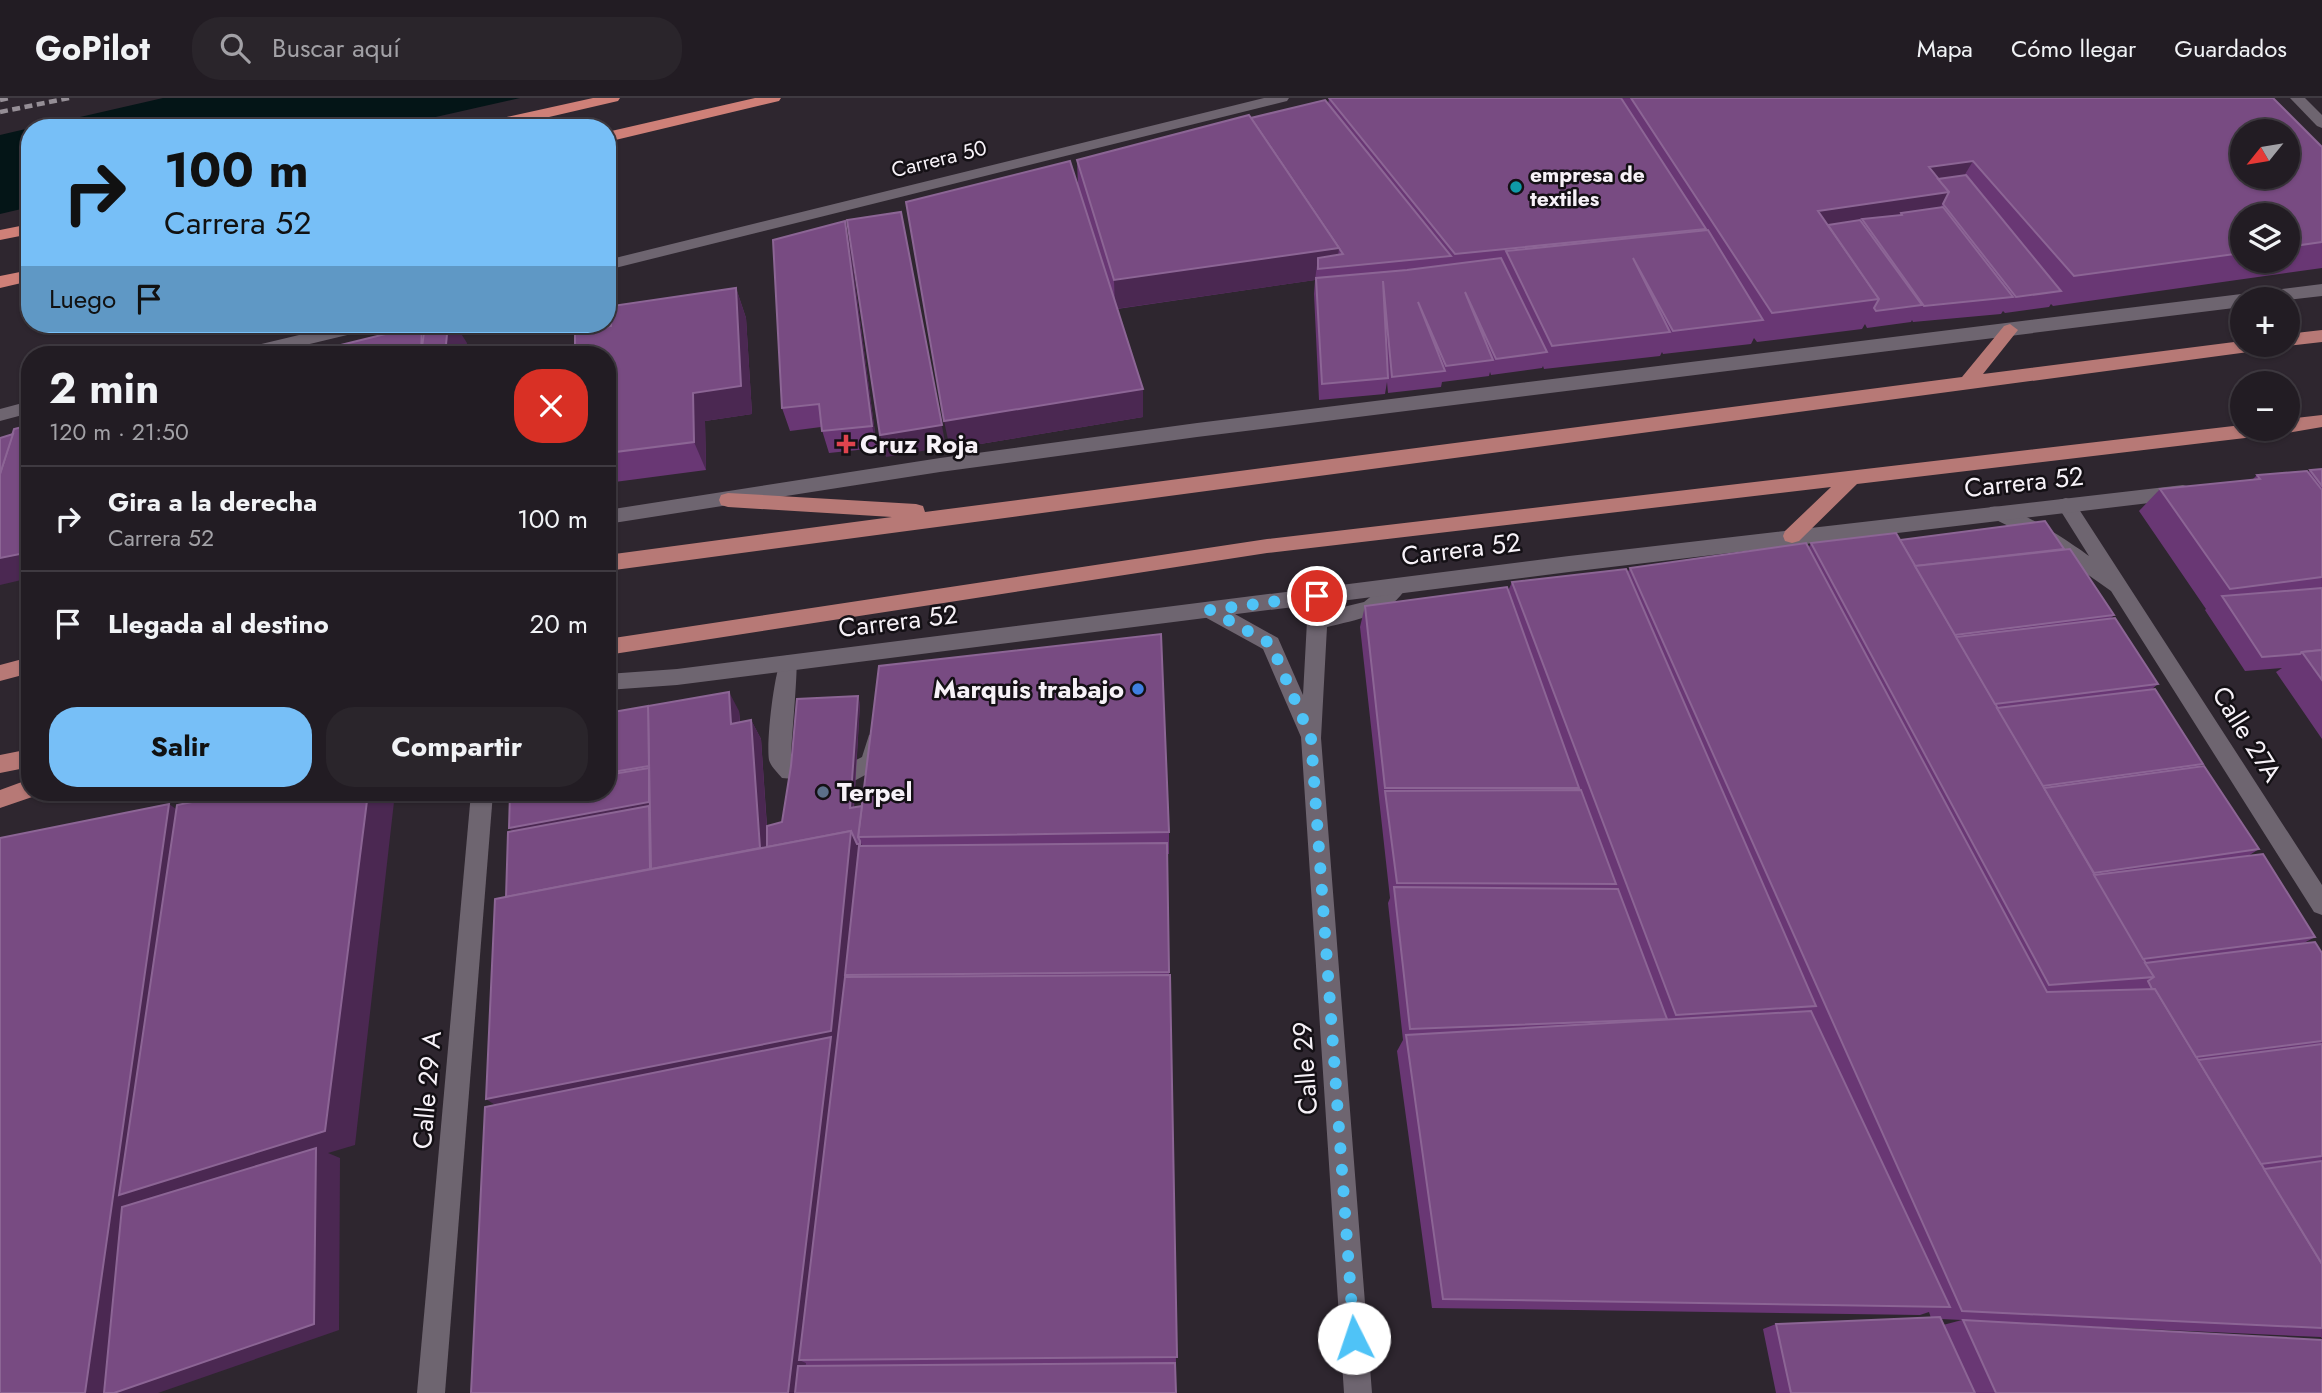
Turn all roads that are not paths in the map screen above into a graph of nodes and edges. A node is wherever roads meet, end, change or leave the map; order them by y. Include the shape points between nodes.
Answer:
1 (613, 98) edge
2 (774, 98) edge
3 (1282, 98) edge
4 (2297, 98) edge
5 (520, 119) edge
6 (2322, 123) edge
7 (616, 136) edge
8 (21, 231) edge
9 (0, 235) edge
10 (616, 263) edge
11 (21, 277) edge
12 (0, 282) edge
13 (2322, 290) edge
14 (2300, 293) edge
15 (2230, 302) edge
16 (2010, 330) junction
17 (331, 333) edge
18 (2322, 336) edge
19 (2300, 339) edge
20 (277, 346) edge
21 (2230, 348) edge
22 (1966, 384) junction
23 (21, 409) edge
24 (0, 415) edge
25 (2322, 421) edge
26 (2300, 424) edge
27 (2230, 433) edge
28 (1850, 480) junction
29 (2201, 490) edge
30 (728, 500) junction
31 (2066, 505) junction
32 (1997, 512) junction
33 (964, 514) junction
34 (616, 516) edge
35 (1792, 536) junction
36 (616, 563) edge
37 (1397, 586) junction
38 (2124, 594) junction
39 (1210, 610) junction
40 (616, 646) edge
41 (21, 658) edge
42 (0, 659) edge
43 (789, 663) junction
44 (21, 667) edge
45 (0, 673) edge
46 (616, 681) edge
47 (878, 718) edge
48 (1311, 738) junction
49 (21, 760) edge
50 (0, 764) edge
51 (856, 771) edge
52 (817, 772) edge
53 (21, 791) edge
54 (0, 799) edge
55 (481, 801) edge
56 (2322, 905) edge
57 (431, 1393) edge
58 (1359, 1393) edge

1 - 5 highway
2 - 7 highway
3 - 10 street, Carrera 50
4 - 6 street
8 - 9 highway
11 - 12 highway
13 - 14 street
15 - 16 street
16 - 22 main road
16 - 30 street via 1196,430
17 - 20 street
18 - 19 main road
21 - 22 main road
22 - 33 main road
23 - 24 street
25 - 26 main road
27 - 28 main road, Carrera 52
28 - 35 main road
28 - 40 main road, Carrera 52 via 1267,546
29 - 31 street, Carrera 52
30 - 33 main road
30 - 34 street
31 - 32 street, Carrera 52
31 - 38 street, Calle 27A
32 - 35 street, Carrera 52
32 - 38 street, Calle 27A via 2049,538
33 - 36 main road
35 - 37 street, Carrera 52
37 - 39 street, Carrera 52
37 - 48 street, Calle 29 via 1370,608 1317,621
38 - 56 street, Calle 27A
39 - 43 street, Carrera 52 via 883,658
39 - 48 street, Calle 29 via 1271,644
41 - 42 main road
43 - 46 street, Carrera 52
43 - 52 street via 780,760 789,771
44 - 45 main road
47 - 51 street via 874,757
48 - 58 street, Calle 29
49 - 50 main road
53 - 54 main road
55 - 57 street, Calle 29 A

